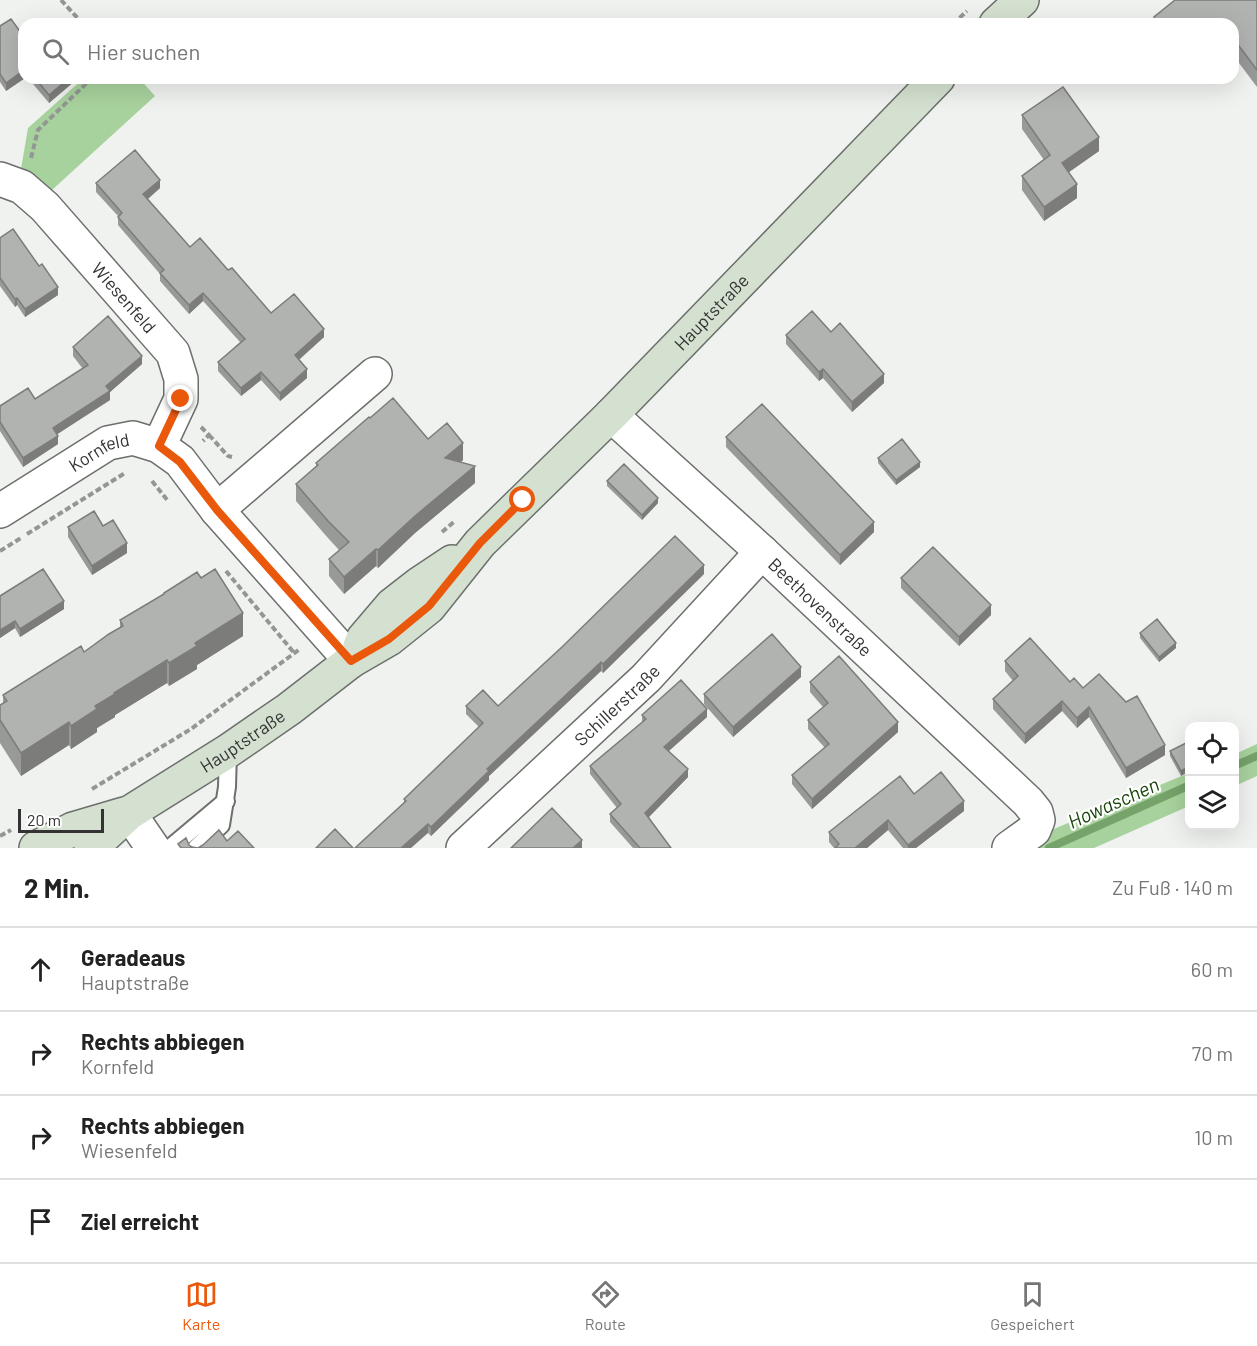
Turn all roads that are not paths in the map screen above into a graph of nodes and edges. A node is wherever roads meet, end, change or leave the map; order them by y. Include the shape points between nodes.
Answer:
1 (1022, 0) edge
2 (1002, 18) edge
3 (932, 84) edge
4 (11, 183) edge
5 (375, 374) dead end
6 (611, 415) junction
7 (159, 446) junction
8 (217, 510) junction
9 (0, 511) edge
10 (762, 552) junction
11 (351, 661) junction
12 (228, 751) junction
13 (226, 801) junction
14 (129, 813) junction
15 (28, 837) edge
16 (92, 848) edge
17 (153, 848) edge
18 (170, 848) edge
19 (196, 848) edge
20 (463, 848) edge
21 (1009, 848) edge

1 - 2 main road
3 - 6 main road, Hauptstraße
4 - 7 street, Wiesenfeld via 45,207 173,353 181,379 181,399
5 - 8 street
6 - 10 street, Beethovenstraße
6 - 11 main road, Hauptstraße via 480,543 392,605 363,639
7 - 8 street, Kornfeld via 180,462
7 - 9 street, Kornfeld via 133,438 108,443
8 - 11 street, Kornfeld
10 - 20 street, Schillerstraße via 646,678
10 - 21 street, Beethovenstraße via 1028,802 1038,820 1035,830
11 - 12 main road, Hauptstraße via 290,710
12 - 13 lane
12 - 14 main road, Hauptstraße
13 - 18 lane
13 - 19 lane via 221,825
14 - 15 main road, Hauptstraße
14 - 16 main road, Hauptstraße
14 - 17 street

